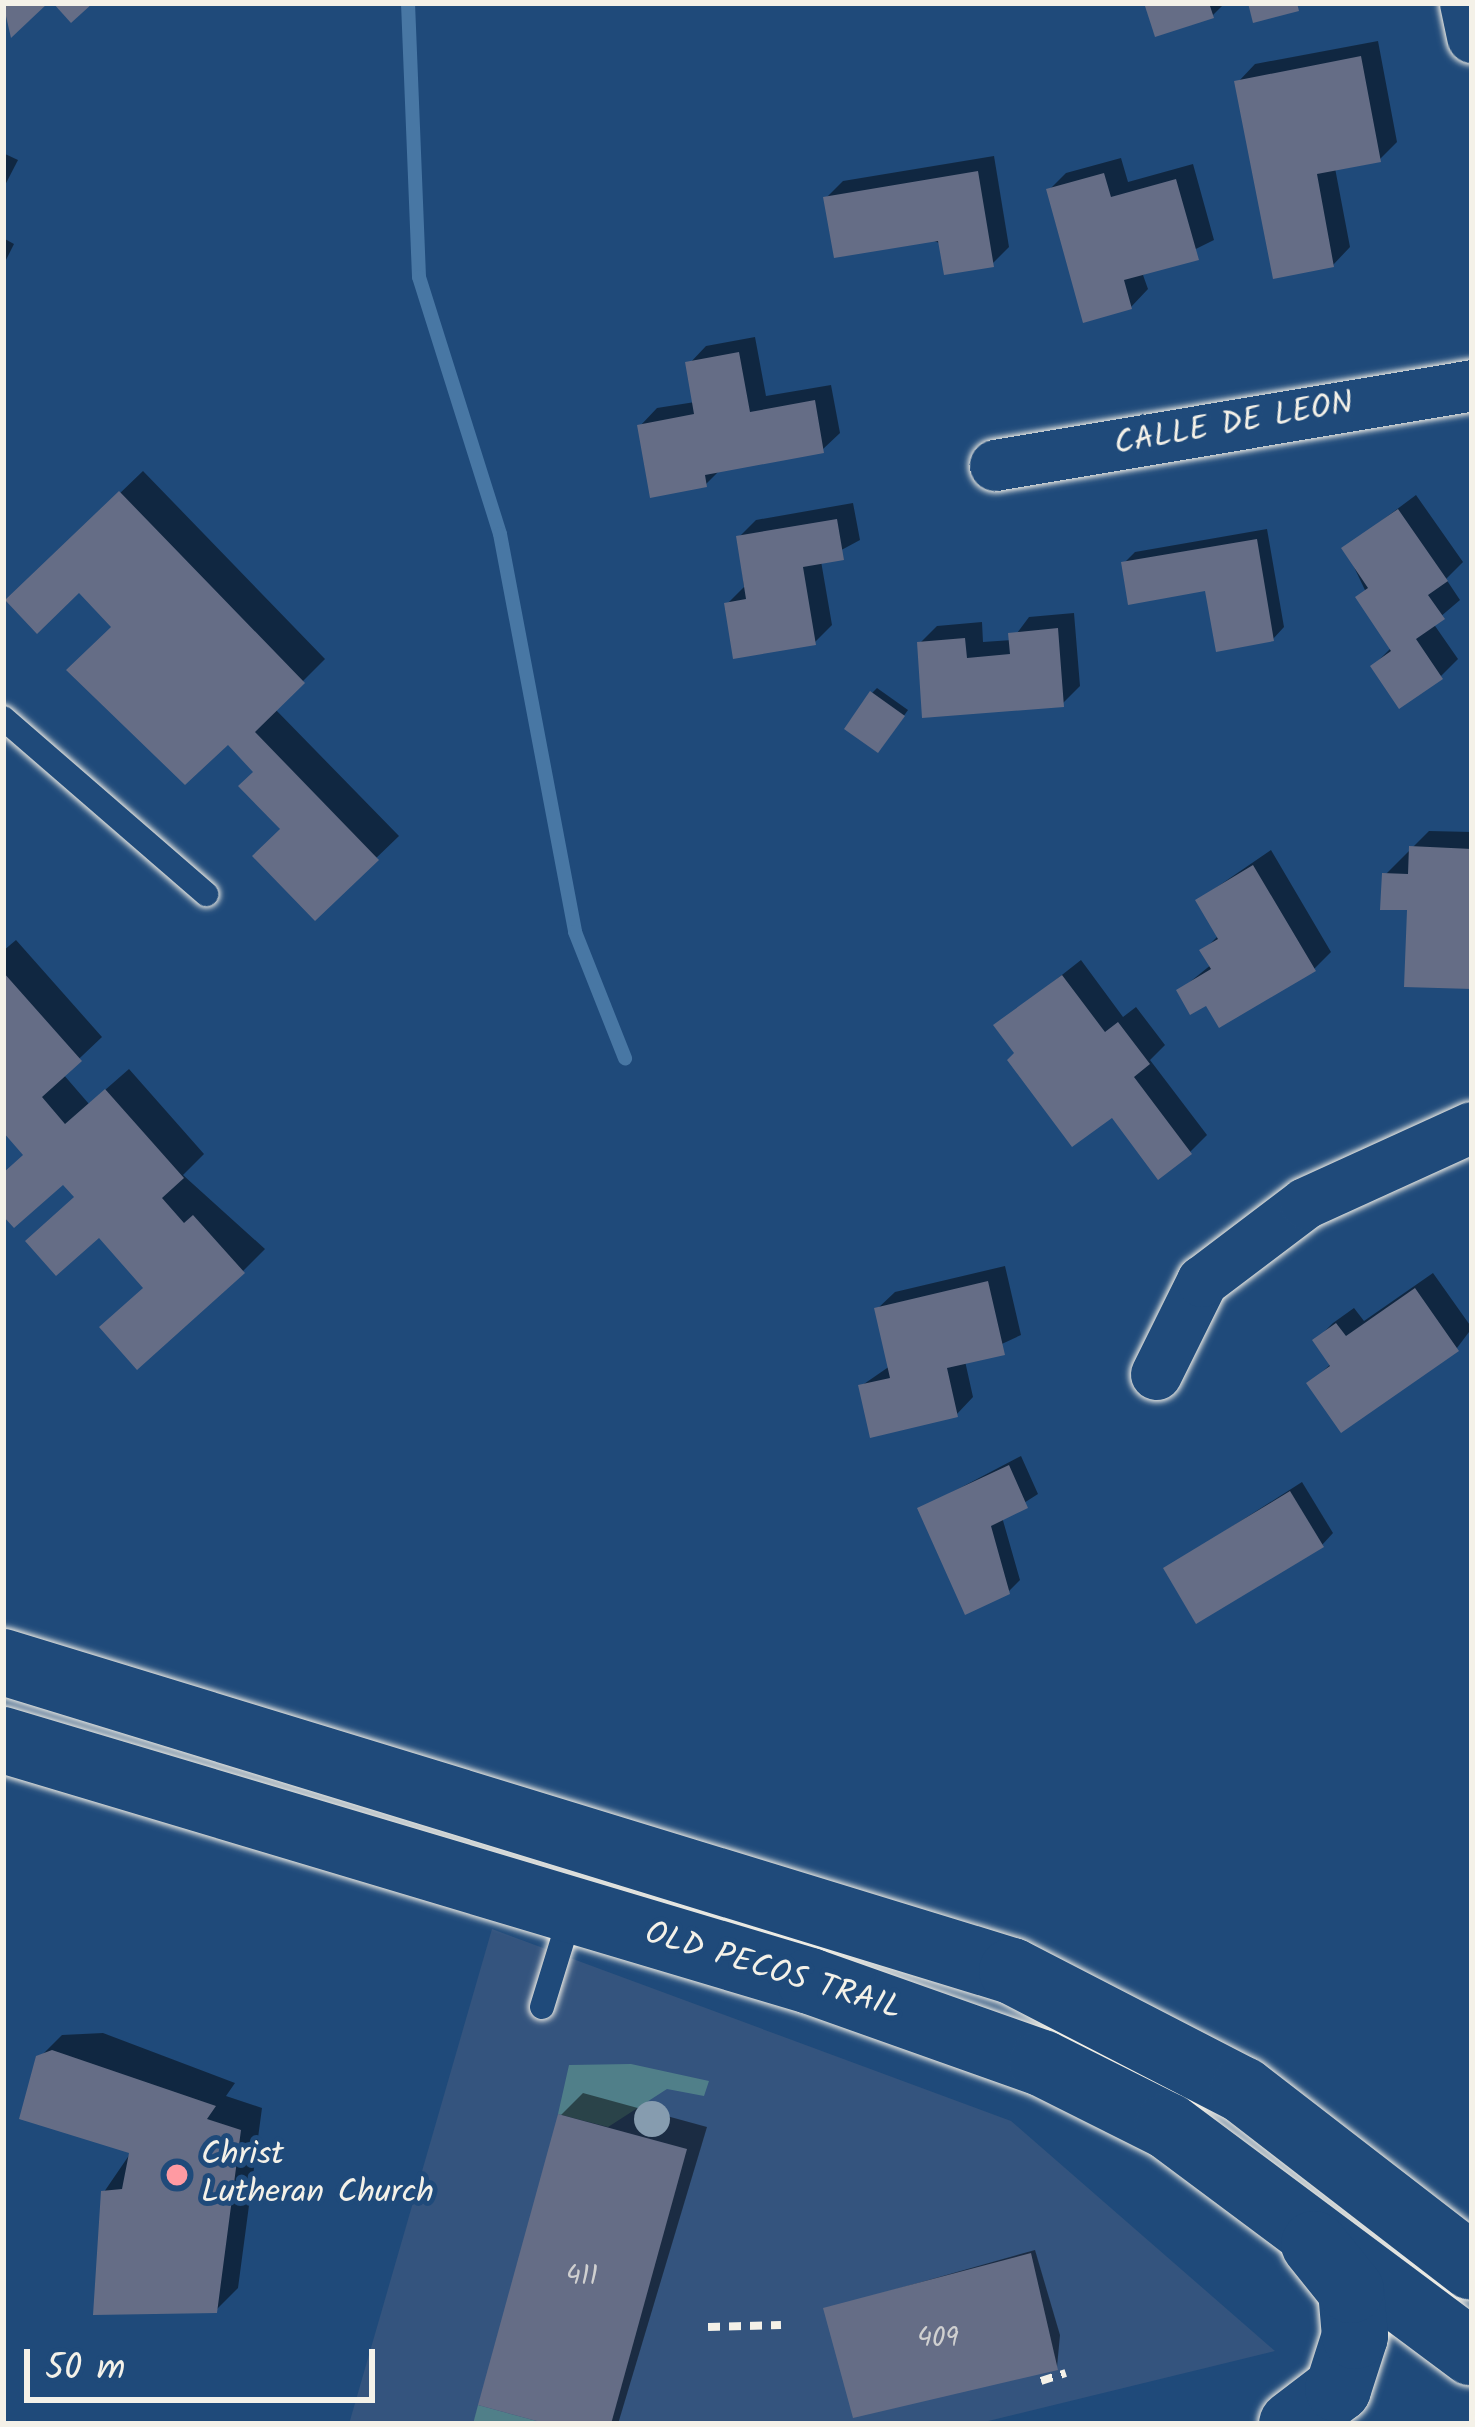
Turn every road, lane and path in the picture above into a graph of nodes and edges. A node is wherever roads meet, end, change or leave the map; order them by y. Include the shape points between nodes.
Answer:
1 (1465, 3) edge
2 (1472, 37) edge
3 (1472, 385) edge
4 (995, 465) dead end
5 (3, 718) edge
6 (206, 893) dead end
7 (1472, 1127) edge
8 (1156, 1374) dead end
9 (3, 1662) edge
10 (3, 1740) edge
11 (572, 1910) junction
12 (542, 2007) dead end
13 (1241, 2176) junction
14 (1472, 2266) edge
15 (781, 2325) dead end
16 (708, 2327) dead end
17 (1472, 2353) edge
18 (1066, 2374) dead end
19 (1041, 2381) dead end
20 (1292, 2424) edge

1 - 2 street
3 - 4 street, CALLE DE LEON
5 - 6 lane
7 - 8 street via 1305,1203 1202,1281
9 - 14 main road, OLD PECOS TRAIL via 1012,1971 1243,2090
10 - 11 main road, OLD PECOS TRAIL
11 - 12 lane
11 - 13 main road, OLD PECOS TRAIL via 1042,2063
13 - 17 main road, OLD PECOS TRAIL
13 - 20 main road via 1351,2290 1355,2336 1338,2389
15 - 16 path
18 - 19 path

